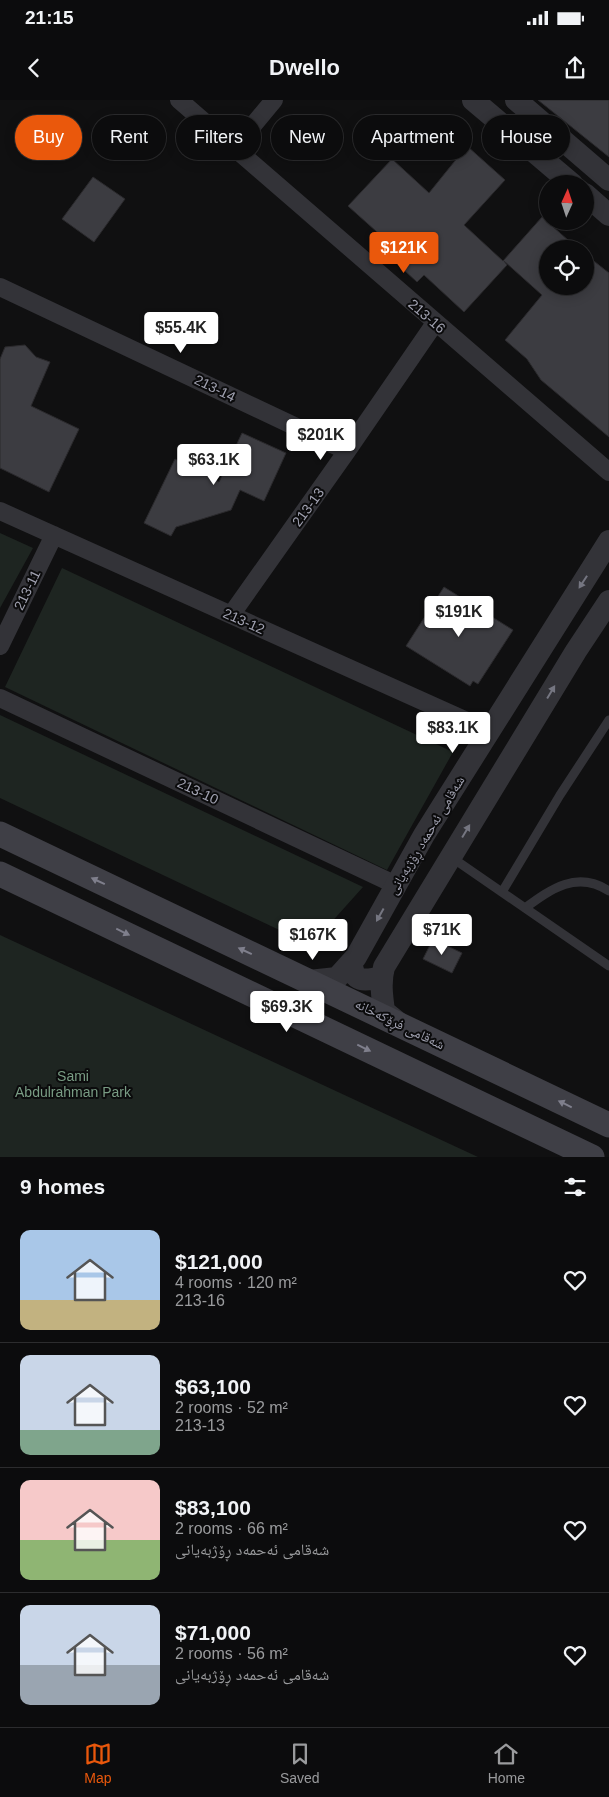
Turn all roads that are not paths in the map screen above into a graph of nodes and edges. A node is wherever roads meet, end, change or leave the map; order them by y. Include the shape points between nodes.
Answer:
1 (179, 100) edge
2 (274, 100) edge
3 (473, 100) edge
4 (516, 100) edge
5 (196, 115) edge
6 (261, 116) edge
7 (249, 160) edge
8 (561, 175) edge
9 (609, 180) edge
10 (594, 202) edge
11 (609, 215) edge
12 (0, 287) edge
13 (435, 323) junction
14 (347, 452) junction
15 (609, 472) edge
16 (0, 511) edge
17 (54, 535) junction
18 (609, 541) edge
19 (570, 603) junction
20 (603, 610) edge
21 (231, 615) junction
22 (0, 646) edge
23 (0, 698) edge
24 (609, 720) edge
25 (489, 731) junction
26 (0, 834) edge
27 (451, 857) junction
28 (0, 874) edge
29 (396, 885) junction
30 (609, 891) edge
31 (502, 892) junction
32 (525, 908) junction
33 (352, 962) junction
34 (609, 966) edge
35 (382, 977) junction
36 (309, 981) junction
37 (400, 1024) junction
38 (609, 1125) edge
39 (592, 1157) edge

1 - 5 street, 213-16
2 - 6 street
3 - 8 street
4 - 9 street
7 - 13 street, 213-16
10 - 11 street
12 - 14 street, 213-14
13 - 14 street, 213-13
13 - 15 street, 213-16
14 - 21 street, 213-13
16 - 17 street, 213-12
17 - 21 street, 213-12
17 - 22 street, 213-11
18 -> 19 street, شەقامی ئەحمەد ڕۆژبەیانی
19 - 20 street
19 - 25 street, شەقامی ئەحمەد ڕۆژبەیانی
27 -> 20 street
21 - 25 street, 213-12
23 - 29 street, 213-10
24 - 31 lane
25 - 29 street, شەقامی ئەحمەد ڕۆژبەیانی
36 -> 26 main road, شەقامی فڕۆکەخانە
27 - 31 lane
27 - 35 street via 384,968
28 -> 39 main road
29 -> 33 street, شەقامی ئەحمەد ڕۆژبەیانی
30 - 32 lane via 602,886 580,882 561,884
31 - 32 lane
32 - 34 lane
33 - 35 street via 357,978 371,980
33 - 36 street, شەقامی ئەحمەد ڕۆژبەیانی via 337,978
35 - 37 street via 384,1010
36 - 37 main road, شەقامی فڕۆکەخانە
38 -> 37 main road, شەقامی فڕۆکەخانە

